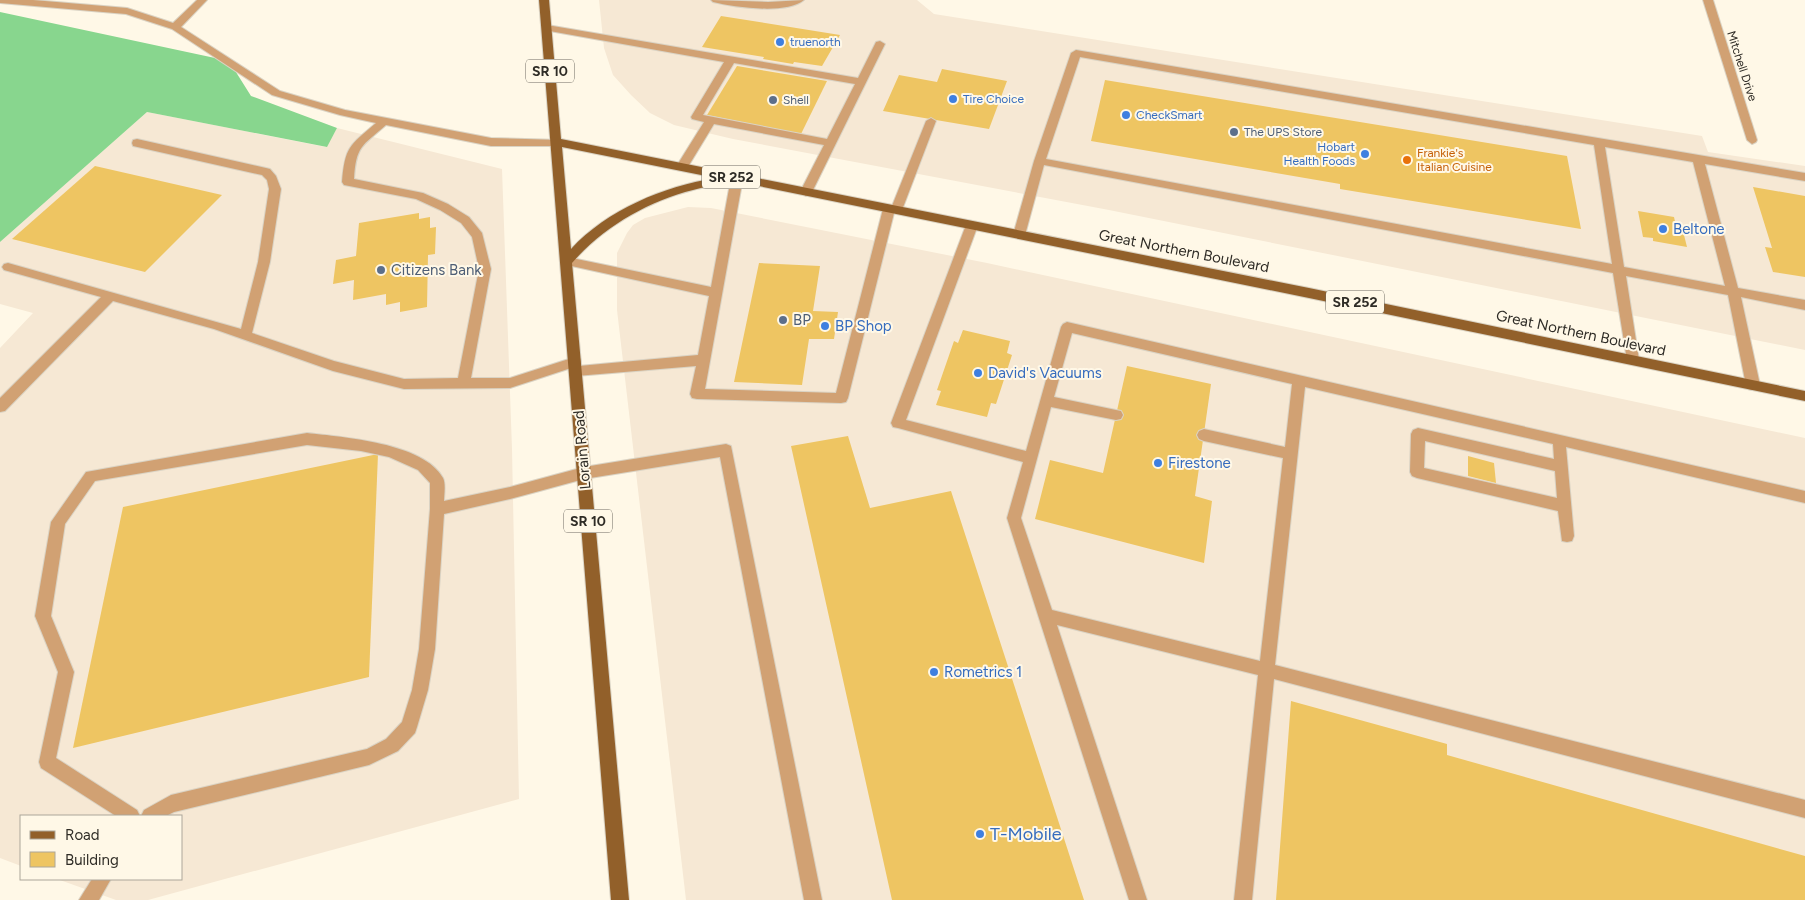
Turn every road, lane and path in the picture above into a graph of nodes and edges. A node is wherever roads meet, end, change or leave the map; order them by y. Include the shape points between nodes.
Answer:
1 (0, 0) edge
2 (202, 0) edge
3 (544, 0) edge
4 (716, 0) edge
5 (799, 0) edge
6 (1708, 0) edge
7 (94, 4) edge
8 (175, 27) junction
9 (547, 28) junction
10 (880, 44) dead end
11 (731, 59) junction
12 (861, 82) junction
13 (711, 120) junction
14 (384, 121) junction
15 (931, 121) dead end
16 (1752, 140) dead end
17 (556, 142) junction
18 (1598, 142) junction
19 (137, 143) dead end
20 (830, 143) junction
21 (1698, 159) junction
22 (1040, 161) junction
23 (682, 167) junction
24 (1805, 177) edge
25 (737, 178) junction
26 (806, 192) junction
27 (892, 209) junction
28 (972, 225) junction
29 (1019, 235) junction
30 (566, 261) junction
31 (8, 268) dead end
32 (1618, 269) junction
33 (1733, 291) junction
34 (716, 293) junction
35 (110, 296) junction
36 (1805, 305) edge
37 (245, 336) junction
38 (704, 360) junction
39 (1633, 360) junction
40 (575, 366) junction
41 (1299, 380) junction
42 (463, 384) junction
43 (1752, 385) junction
44 (1805, 396) edge
45 (1046, 401) junction
46 (0, 407) edge
47 (1116, 415) dead end
48 (1204, 435) dead end
49 (1559, 440) junction
50 (1291, 454) junction
51 (1031, 458) junction
52 (1561, 467) junction
53 (584, 473) junction
54 (1805, 497) edge
55 (1564, 506) junction
56 (437, 509) junction
57 (1567, 536) dead end
58 (1047, 616) junction
59 (1268, 670) junction
60 (1805, 809) edge
61 (129, 815) edge
62 (152, 815) edge
63 (101, 880) edge
64 (88, 900) edge
65 (620, 900) edge
66 (813, 900) edge
67 (1138, 900) edge
68 (1243, 900) edge

1 - 7 lane
2 - 8 lane
3 - 9 main road, Lorain Road / SR 10
4 - 5 lane via 745,5
6 - 16 street, Mitchell Drive
7 - 8 lane
8 - 14 lane via 276,93
9 - 11 lane
9 - 17 main road, Lorain Road / SR 10
10 - 12 lane
11 - 12 lane
11 - 13 lane via 696,117
12 - 20 lane
13 - 20 lane
13 - 23 lane
14 - 17 lane via 491,142
14 - 42 lane via 359,143 350,156 348,182 419,196 464,220 478,236 485,269
15 - 27 lane
17 - 23 main road, Great Northern Boulevard / SR 252
17 - 30 main road, Lorain Road / SR 10
18 - 21 lane
18 - 22 lane via 1076,53
18 - 32 lane
19 - 37 lane via 266,172 272,180 275,189 264,262
20 - 26 lane
21 - 24 lane
21 - 33 lane
22 - 29 lane
22 - 32 street
23 - 25 main road, Great Northern Boulevard / SR 252
25 - 26 main road, Great Northern Boulevard / SR 252
25 - 30 main road via 687,187 657,198 610,223 575,249
25 - 34 lane
26 - 27 main road, Great Northern Boulevard / SR 252
27 - 28 main road, Great Northern Boulevard / SR 252
27 - 38 lane via 841,398 697,394
28 - 29 main road, Great Northern Boulevard / SR 252
28 - 51 lane via 898,423
29 - 39 main road, Great Northern Boulevard / SR 252
30 - 34 lane
30 - 40 main road, Lorain Road / SR 10
31 - 35 lane
32 - 33 lane
32 - 39 lane
33 - 36 lane
33 - 43 lane
34 - 38 lane
35 - 37 lane
35 - 46 lane
37 - 42 lane via 333,366 404,384
38 - 40 lane
39 - 43 main road, Great Northern Boulevard / SR 252
40 - 42 lane via 510,383
40 - 53 main road, Lorain Road / SR 10
41 - 45 lane via 1067,327
41 - 49 lane
41 - 50 lane
43 - 44 main road, Great Northern Boulevard / SR 252
45 - 47 street
45 - 51 lane
48 - 50 lane
49 - 52 lane
49 - 54 lane
50 - 59 lane
51 - 58 lane via 1014,518
52 - 55 lane
52 - 55 lane via 1418,434 1417,472
53 - 56 lane via 510,494
53 - 65 main road, Lorain Road / SR 10
53 - 66 lane via 726,450
55 - 57 lane
56 - 61 lane via 438,482 423,466 391,452 307,439 91,476 58,522 43,616 66,672 47,762
56 - 62 lane via 427,649 410,727 392,745 369,757 171,804
58 - 59 lane
58 - 67 lane
59 - 60 lane
59 - 68 lane
63 - 64 lane

